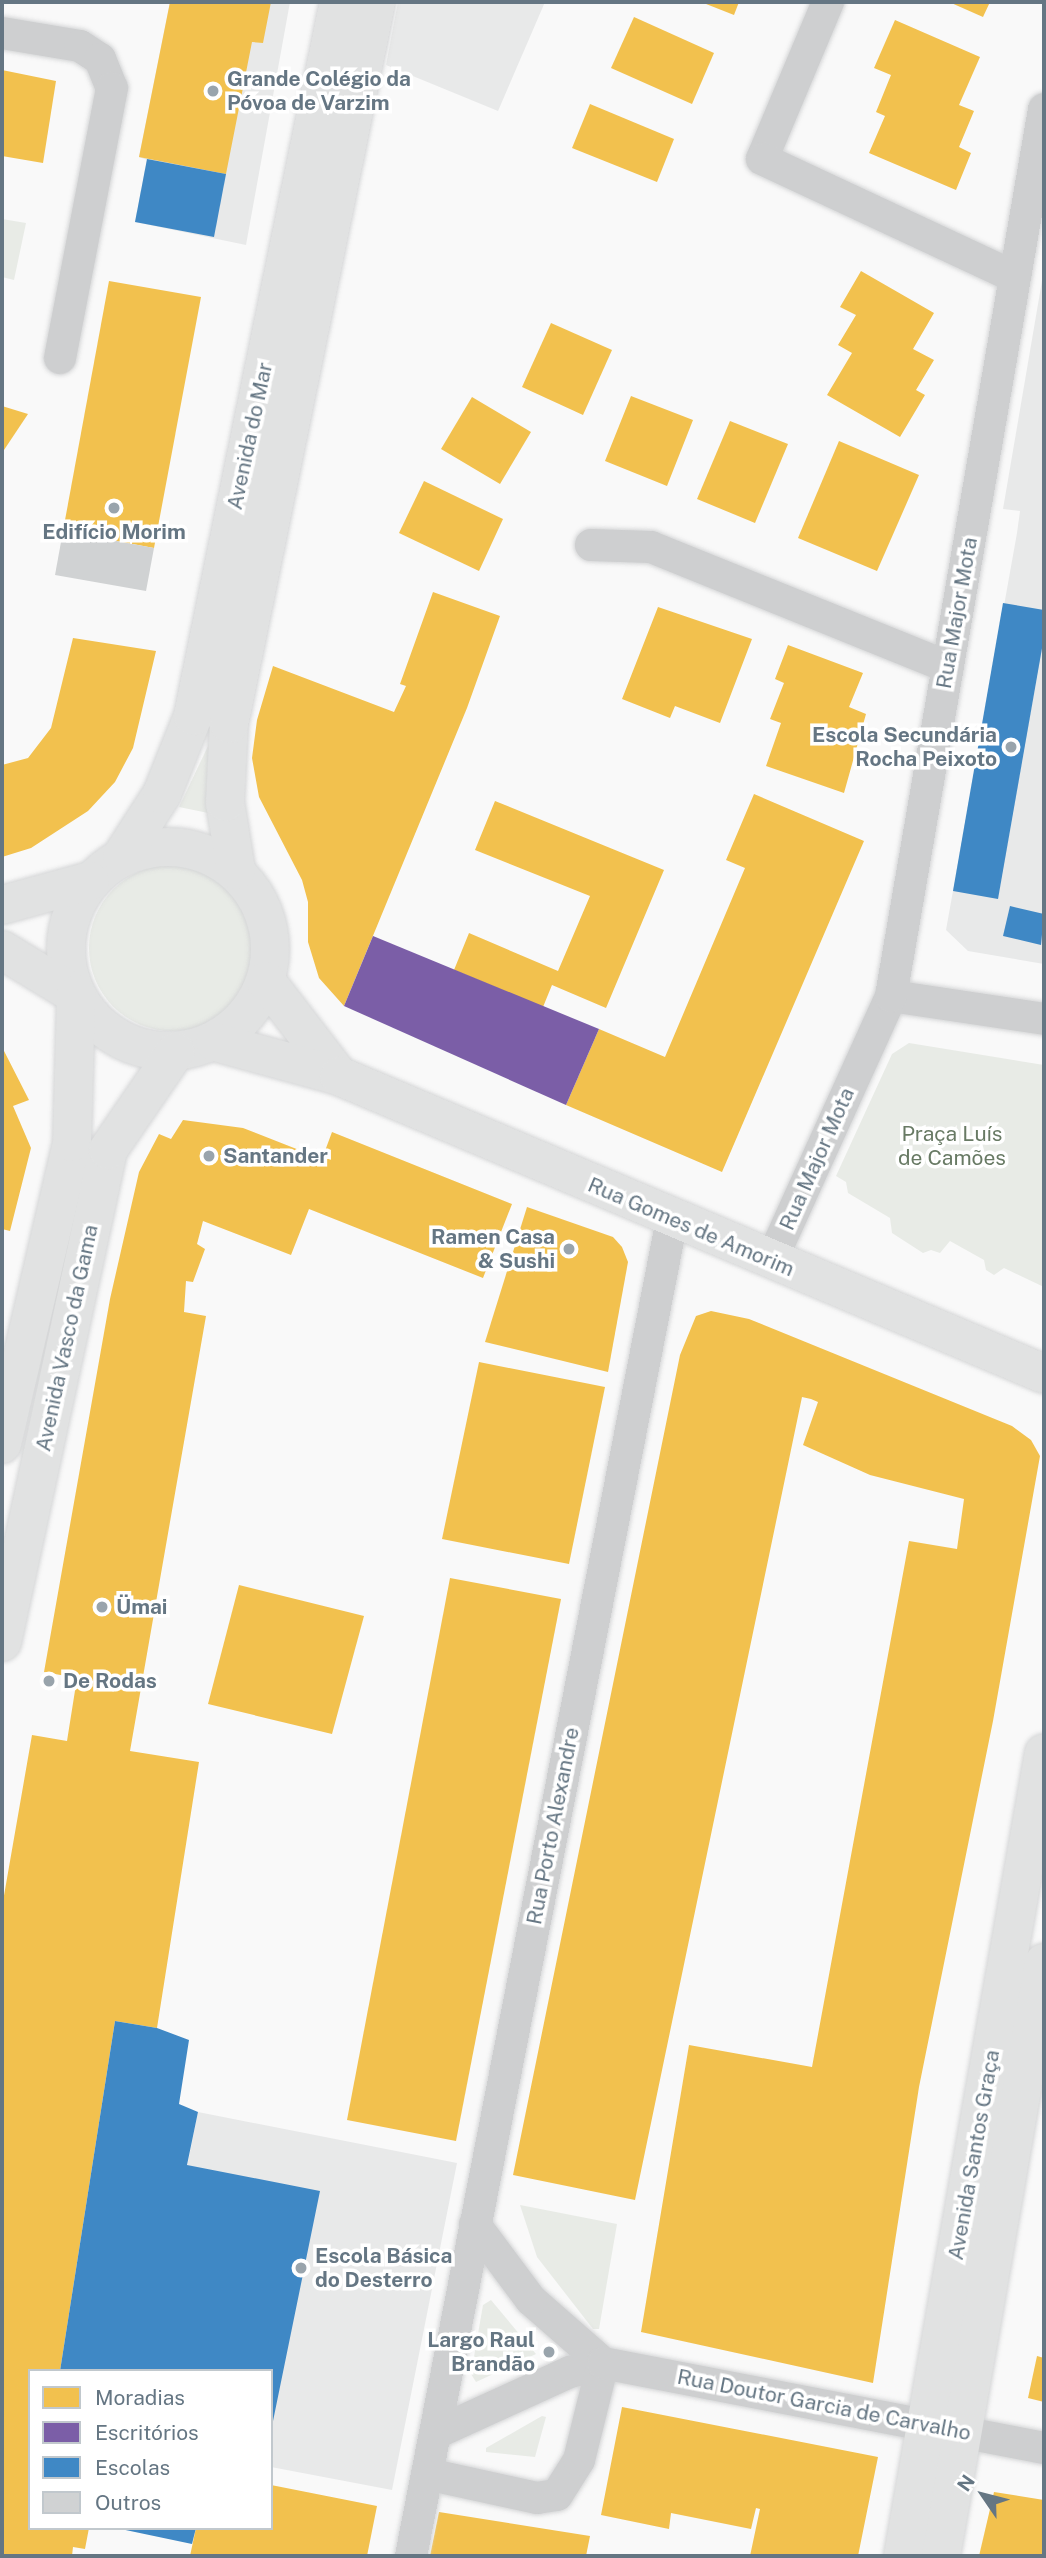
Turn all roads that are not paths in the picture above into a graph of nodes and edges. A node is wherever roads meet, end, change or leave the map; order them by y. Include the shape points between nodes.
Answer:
1 (339, 2) edge
2 (376, 2) edge
3 (828, 2) edge
4 (2, 33) edge
5 (1044, 110) edge
6 (1015, 277) junction
7 (60, 358) dead end
8 (591, 545) dead end
9 (948, 667) junction
10 (122, 856) junction
11 (236, 870) junction
12 (90, 881) junction
13 (2, 905) edge
14 (2, 950) edge
15 (266, 981) junction
16 (75, 995) junction
17 (891, 996) junction
18 (1044, 1020) edge
19 (215, 1042) junction
20 (175, 1052) junction
21 (339, 1076) junction
22 (672, 1220) junction
23 (771, 1261) junction
24 (1044, 1374) edge
25 (2, 1444) edge
26 (2, 1643) edge
27 (1044, 1753) edge
28 (1044, 1964) edge
29 (475, 2225) junction
30 (603, 2363) junction
31 (926, 2425) junction
32 (963, 2431) junction
33 (436, 2432) junction
34 (1044, 2448) edge
35 (427, 2474) junction
36 (411, 2556) edge
37 (903, 2556) edge
38 (941, 2556) edge

1 - 10 main road, Avenida do Mar via 193,716 162,794
2 - 11 main road, Avenida do Mar via 229,724 225,802
3 - 6 street via 762,159
4 - 7 street via 80,46 100,59 112,89
5 - 6 street, Rua Major Mota
6 - 9 street, Rua Major Mota
8 - 9 street via 651,547
9 - 17 street, Rua Major Mota
10 - 11 main road via 162,845 202,850
10 - 12 main road
11 - 15 main road via 261,902 265,915 272,941
12 - 13 main road
12 - 16 main road via 70,916 65,956
14 - 16 main road
15 - 19 main road via 247,1017
15 - 21 main road, Rua Gomes de Amorim
16 - 20 main road via 100,1027 135,1047
16 - 25 main road, Avenida Vasco da Gama via 72,1142
17 - 18 street
17 - 23 street, Rua Major Mota
19 - 20 main road
19 - 21 main road, Rua Gomes de Amorim
20 - 26 main road, Avenida Vasco da Gama via 108,1150
21 - 22 main road, Rua Gomes de Amorim
22 - 23 main road, Rua Gomes de Amorim
22 - 29 street, Rua Porto Alexandre
23 - 24 main road, Rua Gomes de Amorim
27 - 31 main road, Avenida Santos Graça
28 - 32 main road, Avenida Santos Graça
29 - 30 street via 531,2300
29 - 33 street, Rua Porto Alexandre
30 - 31 street, Rua Doutor Garcia de Carvalho
30 - 33 street via 570,2372
30 - 35 street via 579,2460 570,2481 557,2495 537,2498
31 - 32 street, Rua Doutor Garcia de Carvalho
31 - 37 main road, Avenida Santos Graça
32 - 34 street, Rua Doutor Garcia de Carvalho
32 - 38 main road, Avenida Santos Graça
33 - 35 street, Rua Porto Alexandre
35 - 36 street, Rua Porto Alexandre

